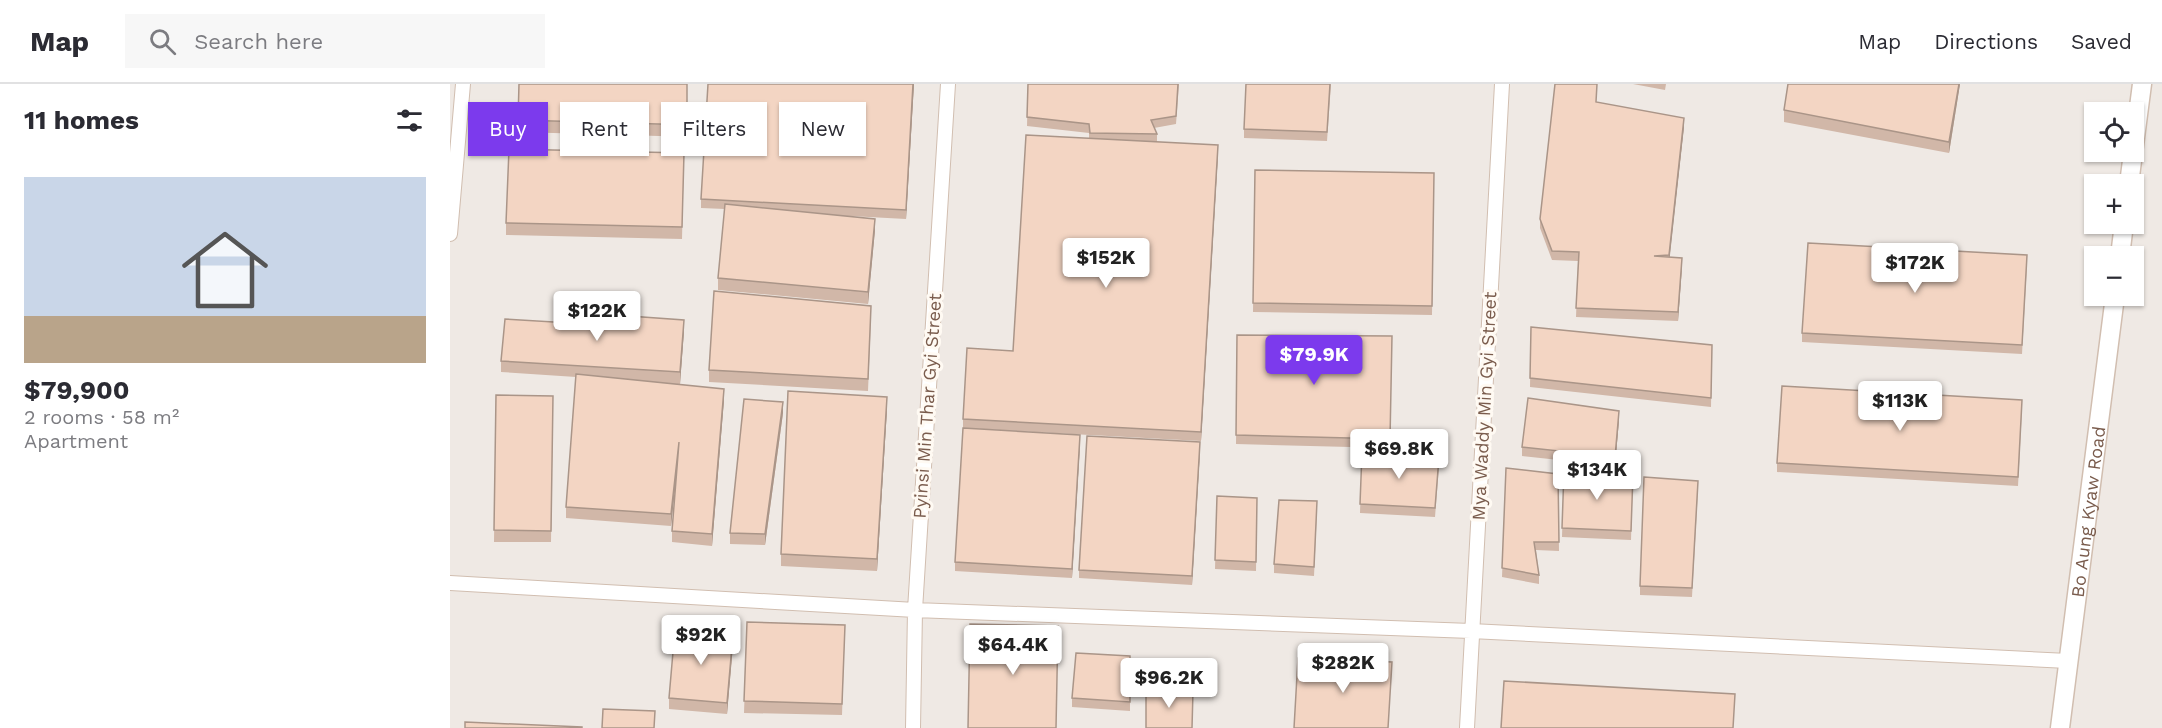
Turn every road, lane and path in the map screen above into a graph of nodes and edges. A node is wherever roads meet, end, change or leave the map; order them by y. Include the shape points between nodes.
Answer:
1 (463, 84) edge
2 (948, 84) edge
3 (1502, 84) edge
4 (2142, 84) edge
5 (2130, 174) edge
6 (450, 234) edge
7 (2114, 306) edge
8 (450, 583) edge
9 (915, 610) junction
10 (1471, 631) junction
11 (2068, 661) junction
12 (913, 728) edge
13 (1467, 728) edge
14 (2060, 728) edge

1 - 6 street
2 - 9 street, Pyinsi Min Thar Gyi Street
3 - 10 street, Mya Waddy Min Gyi Street
4 - 5 street
7 - 11 street, Bo Aung Kyaw Road
8 - 9 street
9 - 10 street
9 - 12 street, Pyinsi Min Thar Gyi Street
10 - 11 street
10 - 13 street, Mya Waddy Min Gyi Street
11 - 14 street, Bo Aung Kyaw Road

